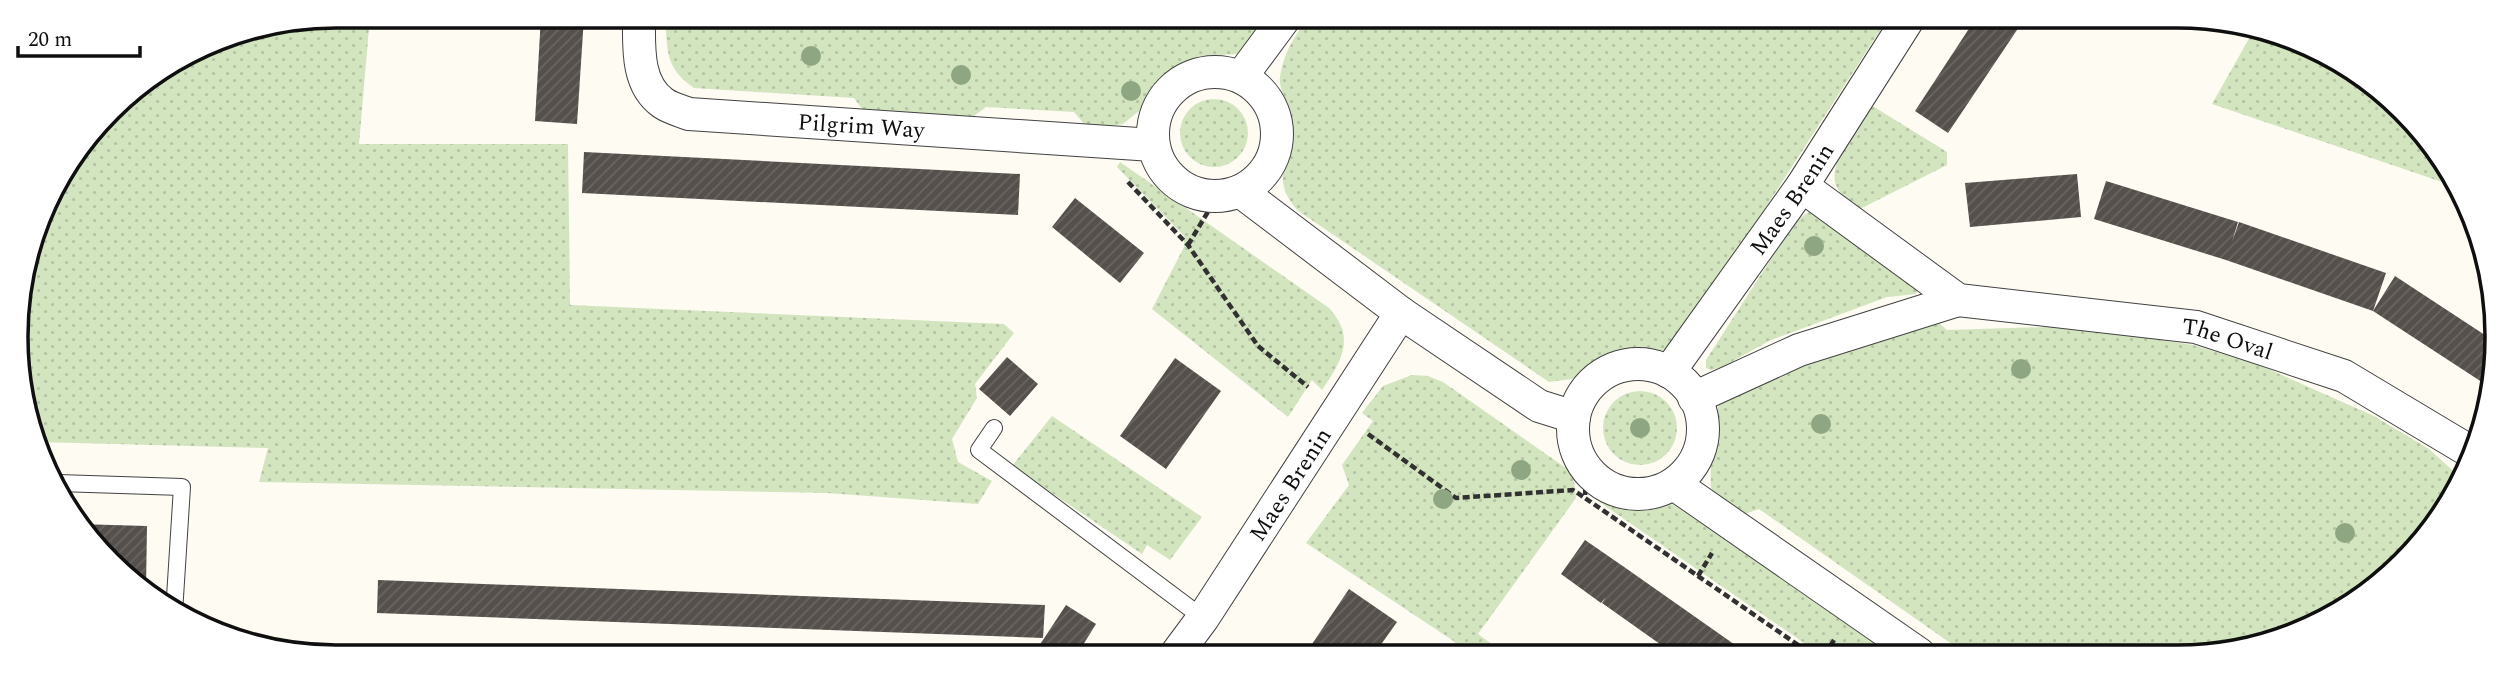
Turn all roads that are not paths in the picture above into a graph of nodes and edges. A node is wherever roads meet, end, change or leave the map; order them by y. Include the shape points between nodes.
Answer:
1 (639, 28) edge
2 (1277, 28) edge
3 (1903, 28) edge
4 (1241, 77) junction
5 (1153, 145) junction
6 (1802, 186) junction
7 (1229, 194) junction
8 (1958, 300) junction
9 (1401, 313) junction
10 (1669, 372) junction
11 (1694, 398) junction
12 (1574, 417) junction
13 (994, 428) dead end
14 (2465, 448) edge
15 (65, 483) edge
16 (1674, 484) junction
17 (175, 599) edge
18 (1203, 618) junction
19 (1183, 645) edge
20 (1906, 645) edge

1 - 5 street, Pilgrim Way via 639,57 649,88 663,103 689,114
2 - 4 street
3 - 6 street, Maes Brenin
4 - 5 street via 1203,72 1169,91 1158,107
4 - 7 street via 1268,100 1277,134 1267,168 1255,182
5 - 7 street via 1169,177 1184,188 1200,194
6 - 8 street, The Oval
6 - 10 street, Maes Brenin
7 - 9 street
8 - 11 street, The Oval via 1799,350
8 - 14 street, The Oval via 2196,327 2344,376
9 - 12 street via 1539,406
9 - 18 street, Maes Brenin
10 - 11 street
10 - 12 street via 1650,365 1610,370 1593,382
11 - 16 street via 1703,426 1700,448 1690,468
12 - 16 street via 1574,438 1585,482 1591,474 1609,488 1631,494 1653,493
13 - 18 lane via 979,450
15 - 17 lane via 182,487
16 - 20 street
18 - 19 street, Maes Brenin

